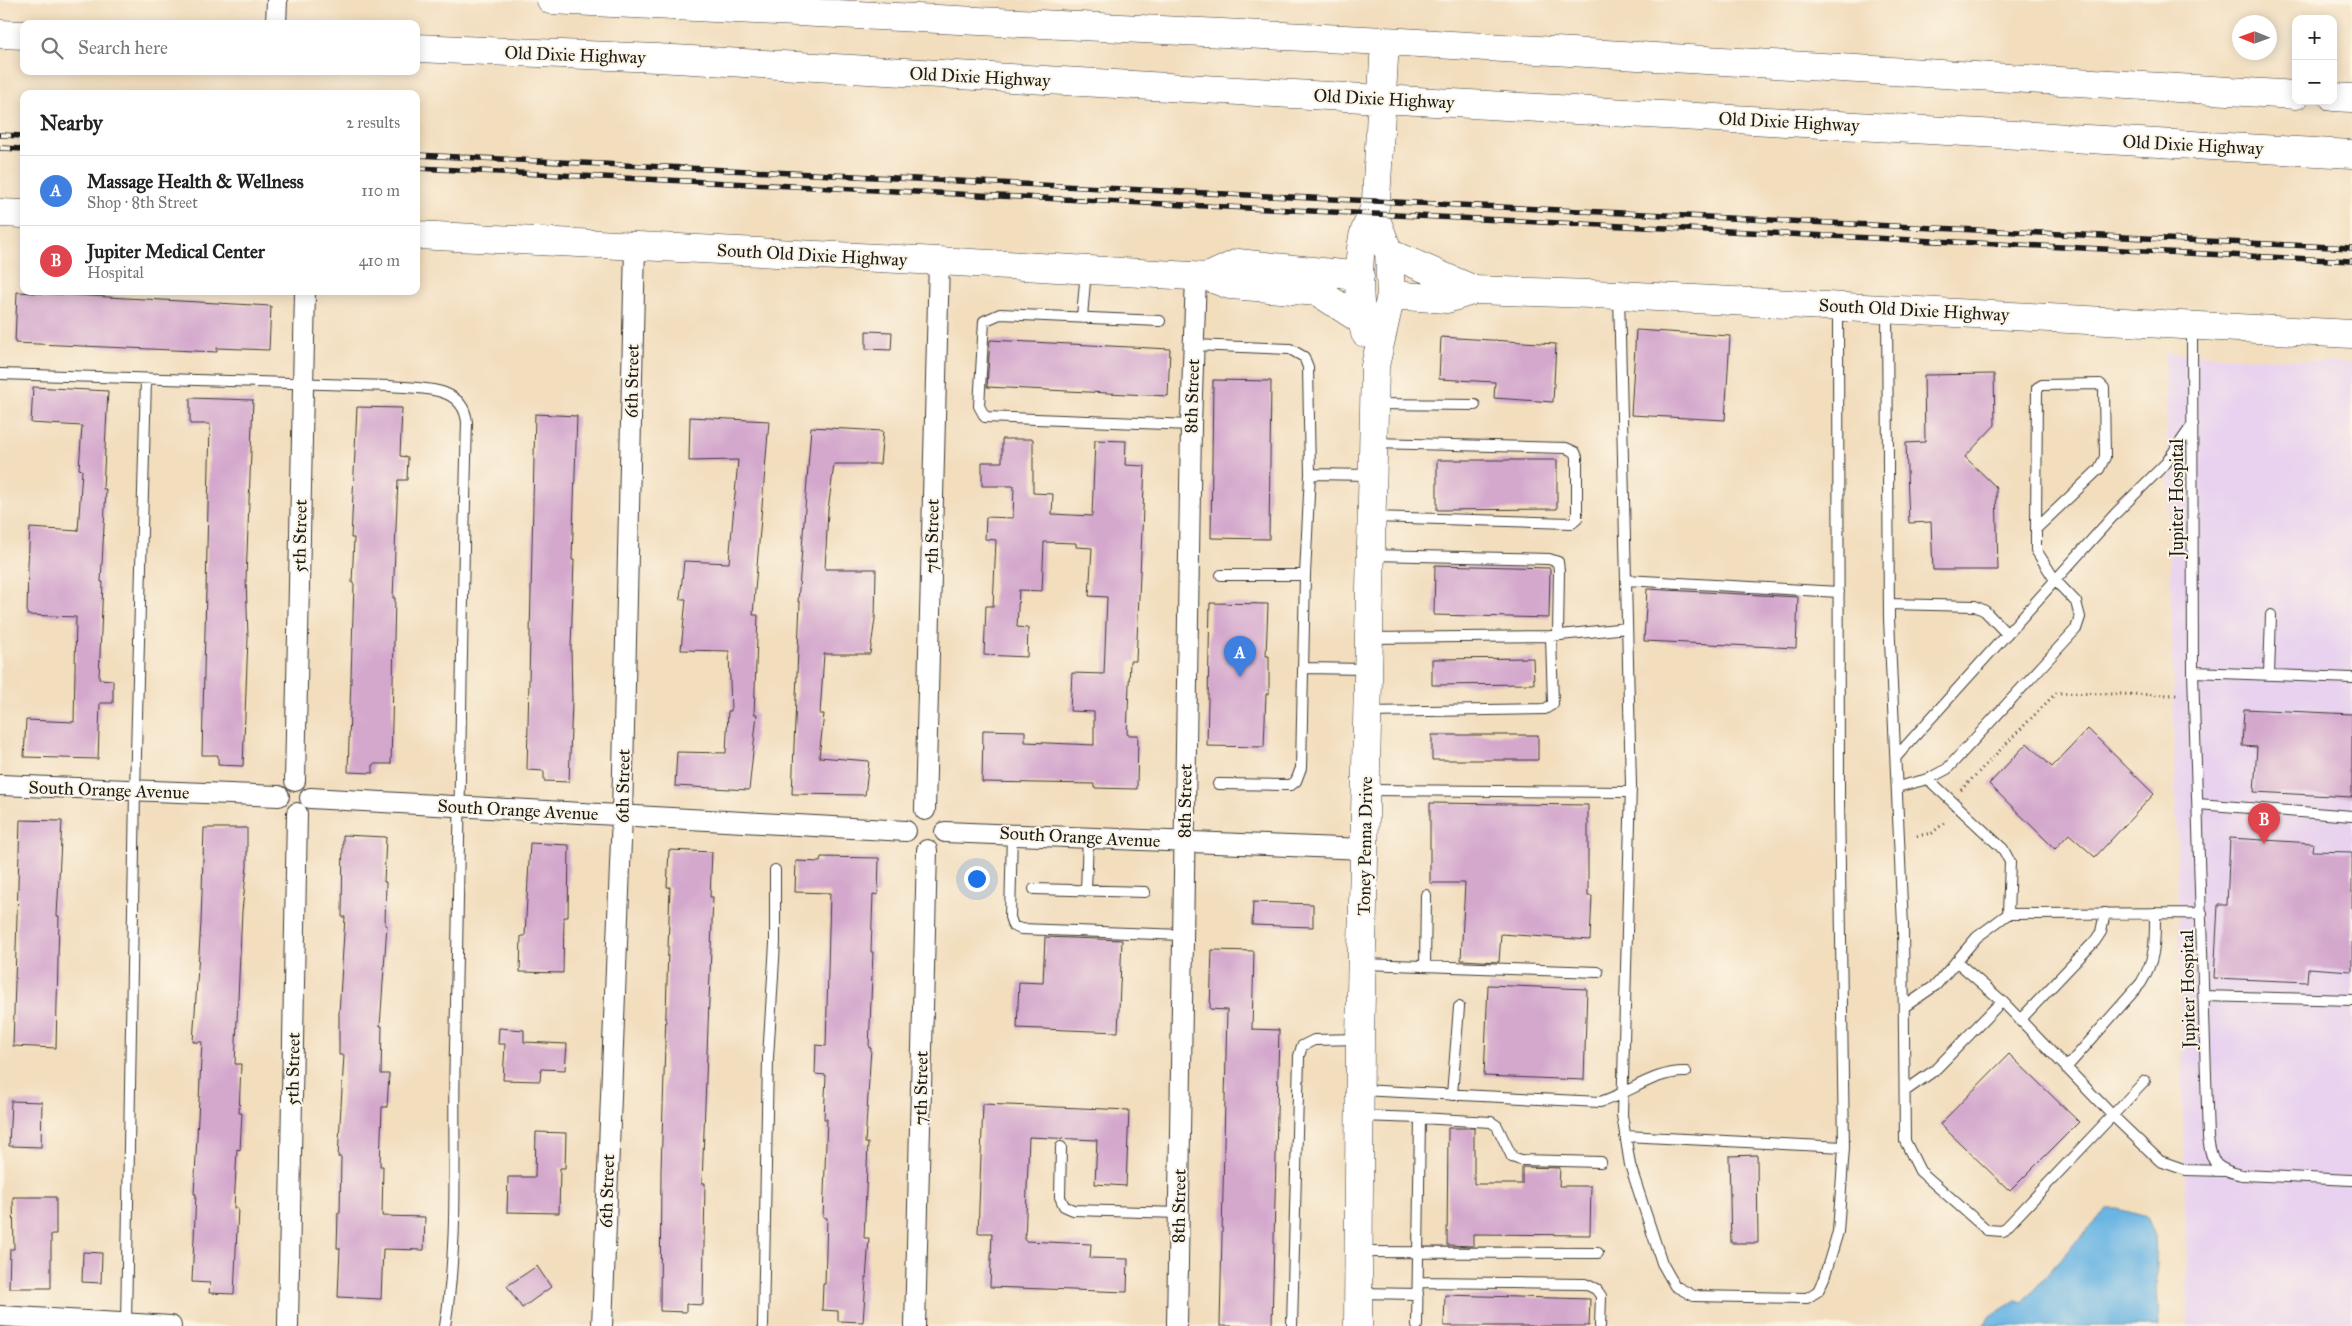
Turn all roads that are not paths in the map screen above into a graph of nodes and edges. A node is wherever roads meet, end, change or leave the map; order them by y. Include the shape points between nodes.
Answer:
1 (277, 0) edge
2 (551, 0) edge
3 (276, 20) edge
4 (0, 34) edge
5 (20, 35) edge
6 (1385, 41) junction
7 (420, 48) edge
8 (2292, 94) edge
9 (2337, 97) edge
10 (2352, 98) edge
11 (1382, 100) junction
12 (2352, 154) edge
13 (0, 213) edge
14 (20, 214) edge
15 (1374, 214) junction
16 (420, 235) edge
17 (635, 246) junction
18 (1389, 253) junction
19 (940, 261) junction
20 (1086, 270) junction
21 (1202, 276) junction
22 (1360, 276) junction
23 (1475, 290) junction
24 (305, 295) edge
25 (1391, 295) junction
26 (1618, 295) junction
27 (1838, 306) junction
28 (1887, 308) junction
29 (1082, 317) junction
30 (1361, 320) junction
31 (1160, 321) dead end
32 (2192, 324) junction
33 (2352, 334) edge
34 (1194, 345) junction
35 (1375, 366) junction
36 (0, 374) edge
37 (146, 379) junction
38 (304, 384) junction
39 (1374, 404) junction
40 (1475, 405) dead end
41 (2193, 424) junction
42 (1190, 425) junction
43 (1373, 443) junction
44 (1310, 474) junction
45 (1372, 475) junction
46 (1371, 517) junction
47 (2036, 529) junction
48 (1370, 555) junction
49 (1220, 575) dead end
50 (1305, 576) junction
51 (1626, 580) junction
52 (2055, 580) junction
53 (1839, 592) junction
54 (1889, 604) junction
55 (2271, 615) dead end
56 (1627, 628) junction
57 (2007, 634) junction
58 (1555, 635) junction
59 (1368, 638) junction
60 (1305, 668) junction
61 (1367, 669) junction
62 (2193, 672) junction
63 (2269, 674) junction
64 (2352, 678) edge
65 (1367, 712) junction
66 (1896, 757) junction
67 (1928, 779) junction
68 (295, 781) junction
69 (1218, 784) dead end
70 (0, 785) edge
71 (1897, 787) junction
72 (1366, 790) junction
73 (135, 791) junction
74 (1631, 792) junction
75 (279, 796) junction
76 (2198, 804) junction
77 (303, 806) junction
78 (461, 807) junction
79 (925, 810) junction
80 (622, 815) junction
81 (2352, 816) edge
82 (906, 831) junction
83 (945, 832) junction
84 (1012, 834) junction
85 (1088, 837) junction
86 (1184, 842) junction
87 (1365, 849) junction
88 (927, 850) junction
89 (776, 870) dead end
90 (1034, 889) dead end
91 (1086, 891) junction
92 (1145, 892) dead end
93 (1426, 895) dead end
94 (2155, 913) junction
95 (2202, 913) junction
96 (2008, 914) junction
97 (2105, 914) junction
98 (1183, 935) junction
99 (1956, 961) junction
100 (1362, 964) junction
101 (1425, 966) junction
102 (1598, 972) dead end
103 (2204, 996) junction
104 (2352, 1000) edge
105 (2002, 1001) junction
106 (1459, 1007) dead end
107 (1904, 1007) junction
108 (2020, 1020) junction
109 (1360, 1038) junction
110 (2066, 1068) junction
111 (1686, 1072) dead end
112 (2145, 1081) dead end
113 (1905, 1091) junction
114 (1452, 1095) junction
115 (1621, 1096) junction
116 (1359, 1103) junction
117 (2112, 1116) junction
118 (1420, 1118) junction
119 (1625, 1136) junction
120 (1061, 1147) dead end
121 (1844, 1147) junction
122 (1601, 1162) dead end
123 (2224, 1171) junction
124 (2352, 1180) edge
125 (1179, 1213) junction
126 (1358, 1252) junction
127 (1418, 1253) junction
128 (1598, 1253) dead end
129 (1418, 1282) junction
130 (1358, 1293) junction
131 (1418, 1294) junction
132 (0, 1316) edge
133 (126, 1324) junction
134 (171, 1326) edge
135 (288, 1326) edge
136 (445, 1326) edge
137 (602, 1326) edge
138 (764, 1326) edge
139 (915, 1326) edge
140 (1178, 1326) edge
141 (1292, 1326) edge
142 (1358, 1326) edge
143 (1417, 1326) edge
144 (1600, 1326) edge

1 - 3 street
2 - 6 main road
4 - 5 main road
6 - 8 main road
6 - 11 main road, Toney Penna Drive
7 - 11 main road, Old Dixie Highway via 657,58
9 - 10 main road
11 - 12 main road, Old Dixie Highway
11 - 15 main road, Toney Penna Drive
13 - 14 main road
15 - 18 main road, Toney Penna Drive
15 - 22 main road, Toney Penna Drive via 1363,236
16 - 17 main road, South Old Dixie Highway
17 - 19 main road, South Old Dixie Highway
17 - 80 street, 6th Street
18 - 23 main road, South Old Dixie Highway
18 - 25 main road, Toney Penna Drive
19 - 20 main road, South Old Dixie Highway
19 - 79 street, 7th Street
20 - 21 main road, South Old Dixie Highway
20 - 29 lane
21 - 22 main road, South Old Dixie Highway via 1238,263
21 - 30 main road, South Old Dixie Highway via 1230,285 1318,292
21 - 34 street, 8th Street
22 - 30 main road, Toney Penna Drive
23 - 25 main road, South Old Dixie Highway via 1447,299
23 - 26 main road, South Old Dixie Highway
24 - 38 street, 5th Street
25 - 35 main road, Toney Penna Drive
26 - 27 main road, South Old Dixie Highway
26 - 51 lane
27 - 28 main road, South Old Dixie Highway
27 - 53 lane
28 - 32 main road, South Old Dixie Highway
28 - 54 lane
29 - 31 lane
29 - 42 lane via 1000,314 984,321 979,406 985,417
30 - 35 main road, Toney Penna Drive
32 - 33 main road, South Old Dixie Highway
32 - 41 lane, Jupiter Hospital
34 - 42 street, 8th Street
34 - 44 lane via 1290,349 1304,357 1308,367
35 - 39 main road, Toney Penna Drive
36 - 37 lane
37 - 38 lane
37 - 73 lane
38 - 68 street, 5th Street
38 - 78 lane via 436,390 452,396 463,405 467,422
39 - 40 lane
39 - 43 main road, Toney Penna Drive
41 - 52 lane via 2166,463
41 - 62 lane, Jupiter Hospital
42 - 86 street, 8th Street
43 - 45 main road, Toney Penna Drive
43 - 46 lane via 1566,448 1575,452 1577,457 1577,519 1572,523
44 - 45 lane
44 - 50 lane
45 - 46 main road, Toney Penna Drive
46 - 48 main road, Toney Penna Drive
47 - 47 lane via 2037,388 2042,385 2100,384 2104,388 2104,457 2099,469
47 - 52 lane via 2036,550
48 - 58 lane via 1549,559 1558,562
48 - 59 main road, Toney Penna Drive
49 - 50 lane
50 - 60 lane
51 - 53 lane
51 - 56 lane
52 - 57 lane
52 - 67 lane via 2076,602 2080,617 2076,629 1947,769
53 - 121 lane
54 - 57 lane via 1975,606 1985,611
54 - 66 lane
55 - 63 lane
56 - 58 lane
56 - 74 lane
57 - 66 lane
58 - 59 lane
58 - 65 lane via 1553,704 1545,709
59 - 61 main road, Toney Penna Drive
60 - 61 lane
60 - 69 lane via 1301,768 1296,781 1291,786
61 - 65 main road, Toney Penna Drive
62 - 63 lane
62 - 76 lane, Jupiter Hospital
63 - 64 lane
65 - 72 main road, Toney Penna Drive
66 - 71 lane
67 - 71 lane
67 - 96 lane via 2003,849 2011,868
68 - 75 street via 282,787
68 - 77 street via 304,785
70 - 73 street, South Orange Avenue
71 - 107 lane via 1904,926
72 - 74 lane
72 - 87 main road, Toney Penna Drive
73 - 75 street, South Orange Avenue
73 - 133 lane
74 - 115 lane
75 - 77 street via 284,809
76 - 81 lane
76 - 95 lane, Jupiter Hospital
77 - 78 street, South Orange Avenue
77 - 135 street, 5th Street
78 - 80 street, South Orange Avenue
78 - 136 lane via 453,1105 455,1248
79 - 82 street via 914,814
79 - 83 street via 942,820
80 - 82 street, South Orange Avenue
80 - 137 street, 6th Street
82 - 88 street via 915,847
83 - 84 street, South Orange Avenue
83 - 88 street via 941,842
84 - 85 street, South Orange Avenue
84 - 98 lane via 1010,917 1013,926 1022,929
85 - 86 street, South Orange Avenue
85 - 91 lane
86 - 87 street, South Orange Avenue
86 - 98 street, 8th Street
87 - 100 main road, Toney Penna Drive
88 - 139 street, 7th Street
89 - 138 lane via 768,1058
90 - 91 lane
91 - 92 lane
93 - 101 lane
94 - 95 lane
94 - 97 lane
94 - 110 lane via 2155,954 2150,969
95 - 103 lane, Jupiter Hospital
96 - 97 lane
96 - 99 lane via 1977,937
97 - 108 lane via 2101,932 2095,941
98 - 125 street, 8th Street
99 - 105 lane
99 - 107 lane via 1936,984
100 - 101 lane
100 - 109 main road, Toney Penna Drive
101 - 102 lane
103 - 104 lane
103 - 123 lane, Jupiter Hospital via 2208,1138 2211,1160
105 - 108 lane
105 - 113 lane via 1935,1070
106 - 114 lane
107 - 113 lane
108 - 110 lane
109 - 116 main road, Toney Penna Drive
109 - 141 lane via 1314,1040 1302,1046 1299,1056
110 - 117 lane
111 - 115 lane via 1671,1071 1656,1076
112 - 117 lane
113 - 117 lane via 1905,1141 1920,1170 1987,1230 2003,1231
114 - 115 lane via 1600,1102
114 - 116 lane
115 - 119 lane
116 - 118 lane
116 - 126 main road, Toney Penna Drive
117 - 123 lane via 2160,1161 2186,1170
118 - 122 lane via 1491,1122 1497,1126 1512,1157 1521,1160
118 - 127 lane
119 - 121 lane
119 - 121 lane via 1630,1166 1662,1263 1675,1286 1694,1296 1808,1298 1818,1291 1838,1232
120 - 125 lane via 1060,1197 1064,1206 1073,1210
123 - 124 lane via 2242,1175
125 - 140 street, 8th Street
126 - 127 lane
126 - 130 main road, Toney Penna Drive
127 - 128 lane
127 - 129 lane
129 - 131 lane
129 - 144 lane via 1585,1284 1596,1289 1601,1296
130 - 131 lane
130 - 142 main road, Toney Penna Drive
131 - 143 lane
132 - 133 street
133 - 134 street

